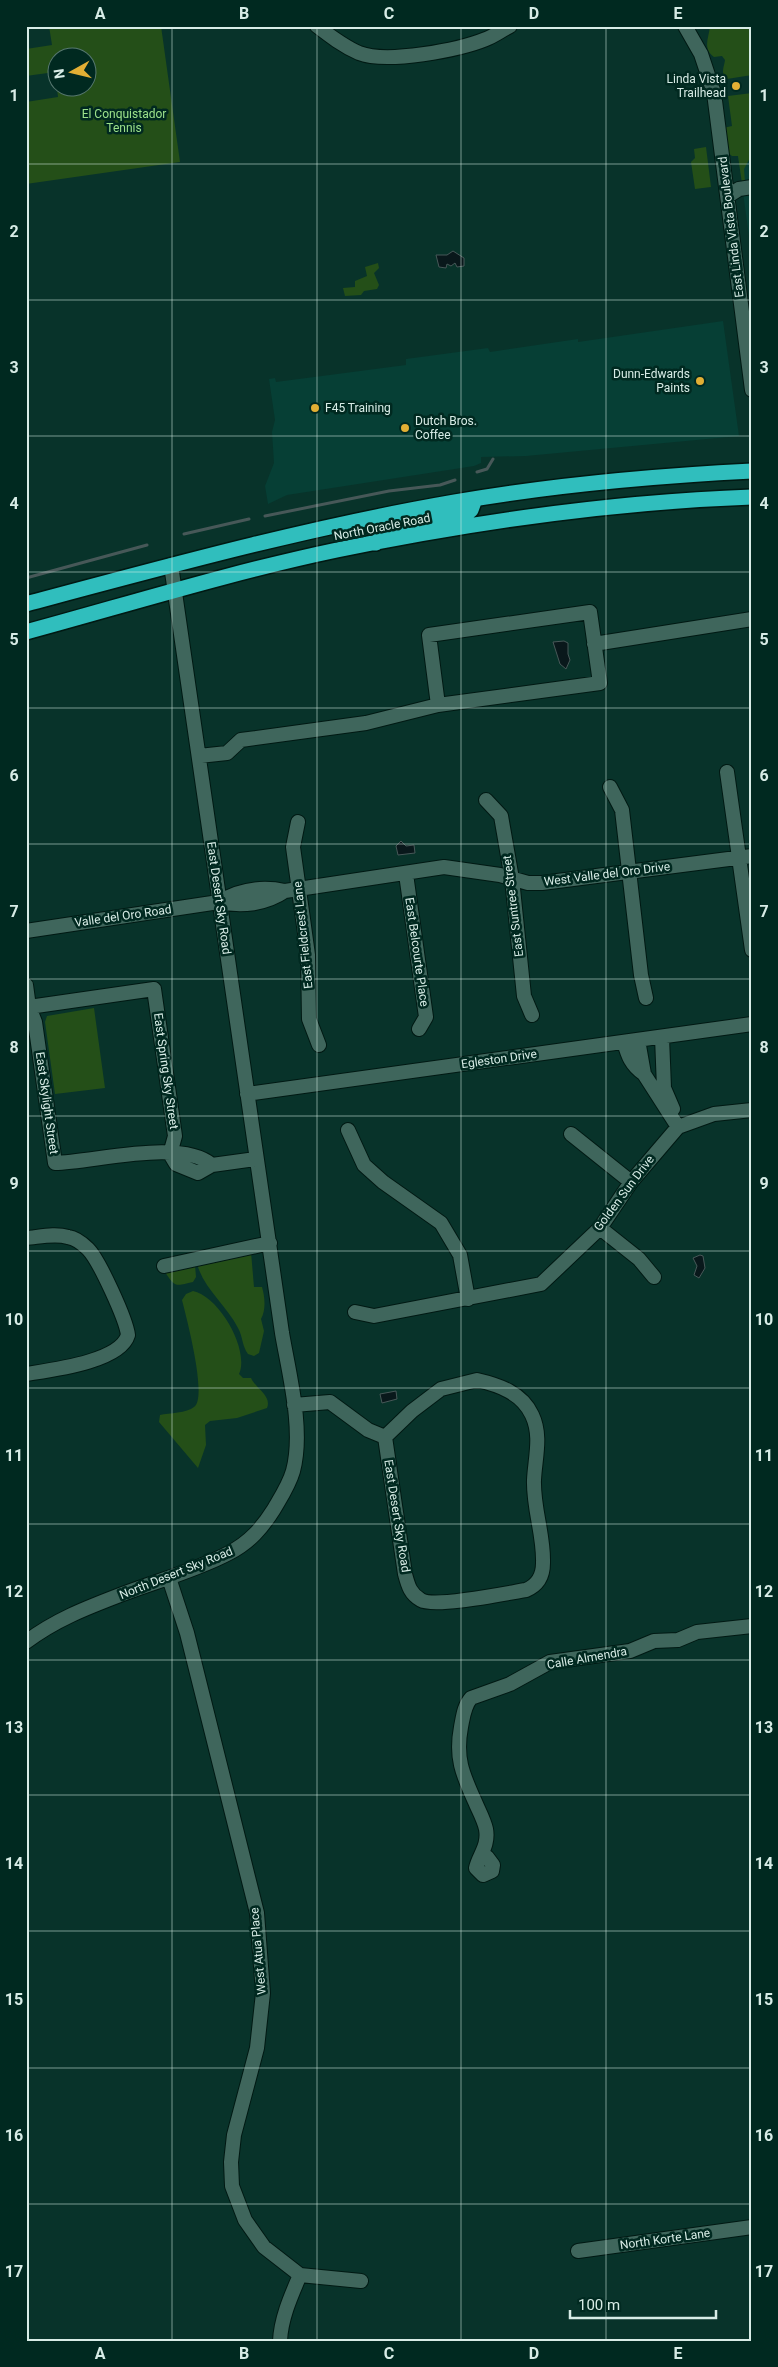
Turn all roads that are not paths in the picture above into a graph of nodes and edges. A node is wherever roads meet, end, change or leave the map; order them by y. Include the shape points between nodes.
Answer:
1 (317, 26) edge
2 (510, 26) edge
3 (685, 26) edge
4 (752, 187) edge
5 (728, 196) junction
6 (752, 390) edge
7 (752, 471) edge
8 (752, 497) edge
9 (474, 499) junction
10 (376, 543) junction
11 (170, 565) junction
12 (176, 590) junction
13 (26, 604) edge
14 (752, 619) edge
15 (26, 632) edge
16 (594, 644) junction
17 (438, 705) junction
18 (199, 756) junction
19 (727, 772) dead end
20 (610, 787) dead end
21 (486, 800) dead end
22 (298, 822) dead end
23 (746, 856) edge
24 (630, 871) junction
25 (406, 874) junction
26 (512, 879) junction
27 (292, 890) junction
28 (219, 902) junction
29 (26, 931) edge
30 (752, 950) edge
31 (26, 985) edge
32 (646, 998) dead end
33 (29, 1007) junction
34 (532, 1016) dead end
35 (752, 1024) edge
36 (419, 1030) dead end
37 (662, 1036) junction
38 (631, 1041) junction
39 (319, 1046) dead end
40 (662, 1062) junction
41 (644, 1074) junction
42 (247, 1094) junction
43 (752, 1110) edge
44 (678, 1127) junction
45 (348, 1130) dead end
46 (571, 1134) dead end
47 (170, 1154) junction
48 (256, 1159) junction
49 (631, 1182) junction
50 (600, 1228) junction
51 (269, 1237) junction
52 (26, 1238) edge
53 (164, 1266) dead end
54 (654, 1277) dead end
55 (468, 1299) junction
56 (356, 1312) dead end
57 (26, 1374) edge
58 (294, 1405) junction
59 (385, 1437) junction
60 (169, 1578) junction
61 (752, 1626) edge
62 (26, 1642) edge
63 (482, 1856) dead end
64 (752, 2227) edge
65 (578, 2251) dead end
66 (300, 2275) junction
67 (361, 2281) dead end
68 (280, 2341) edge

1 - 2 street via 337,42 361,54 394,57 455,49 487,39
3 - 5 street, East Linda Vista Boulevard via 701,54 714,93
4 - 5 street via 739,189
5 - 6 street, East Linda Vista Boulevard
7 - 9 highway, North Oracle Road via 604,483
8 - 10 highway, North Oracle Road via 600,508 461,527
9 - 10 highway via 471,510 466,514 386,530
9 - 11 highway, North Oracle Road via 293,535
10 - 12 highway, North Oracle Road
11 - 12 street, East Desert Sky Road
11 - 13 highway, North Oracle Road
12 - 15 highway, North Oracle Road
12 - 18 street, East Desert Sky Road
14 - 16 street
16 - 17 street via 600,683
16 - 17 street via 590,612 429,635
17 - 18 street via 366,724 241,740 227,753
18 - 28 street, East Desert Sky Road
19 - 23 street
20 - 24 street via 622,810
21 - 26 street, East Suntree Street via 501,816
22 - 27 street, East Fieldcrest Lane via 293,847
23 - 24 street, West Valle del Oro Drive
23 - 30 street
24 - 26 street, West Valle del Oro Drive via 542,883
24 - 32 street
25 - 26 street, West Valle del Oro Drive via 452,867
25 - 27 street, West Valle del Oro Drive
25 - 36 street, East Belcourte Place via 426,1018
26 - 34 street, East Suntree Street via 524,996
27 - 28 street, West Valle del Oro Drive via 271,888 234,893
27 - 39 street, East Fieldcrest Lane via 308,955 309,1019
28 - 29 street, Valle del Oro Road
28 - 42 street, East Desert Sky Road
31 - 33 street, East Skylight Street
33 - 47 street, East Skylight Street via 35,1022 55,1163 139,1153
33 - 47 street, East Spring Sky Street via 154,988 175,1136
35 - 37 street, Egleston Drive
37 - 38 street, Egleston Drive
37 - 40 street
38 - 41 street
38 - 42 street, Egleston Drive
40 - 41 street
40 - 44 street via 664,1088
41 - 44 street
42 - 48 street, East Desert Sky Road
43 - 44 street, Golden Sun Drive via 714,1114
44 - 49 street, Golden Sun Drive
45 - 55 street via 364,1165 441,1223 460,1256
46 - 49 street
47 - 48 street via 176,1164 198,1173 212,1165
48 - 51 street, East Desert Sky Road
49 - 50 street, Golden Sun Drive
50 - 54 street via 639,1259
50 - 55 street, Golden Sun Drive via 541,1284
51 - 53 street
51 - 58 street, North Desert Sky Road
52 - 57 street via 68,1236 88,1249 95,1257 128,1335 122,1346 88,1362
55 - 56 street, Golden Sun Drive via 374,1316
58 - 59 street via 330,1402 368,1430
58 - 60 street, North Desert Sky Road via 296,1442 293,1471 268,1519 254,1538 229,1553
59 - 59 street, East Desert Sky Road via 410,1591 422,1601 438,1603 535,1586 544,1564 534,1494 538,1439 532,1416 522,1400 501,1385 477,1380 441,1389
60 - 62 street, North Desert Sky Road via 75,1612
60 - 66 street, West Atua Place via 187,1633 257,1913 263,1993 257,2048 234,2135 232,2186 245,2220 264,2247
61 - 63 street, Calle Almendra via 697,1632 678,1640 650,1642 630,1651 550,1662 510,1684 470,1698 461,1729 459,1760 486,1828
64 - 65 street, North Korte Lane
66 - 67 street
66 - 68 street via 280,2330

